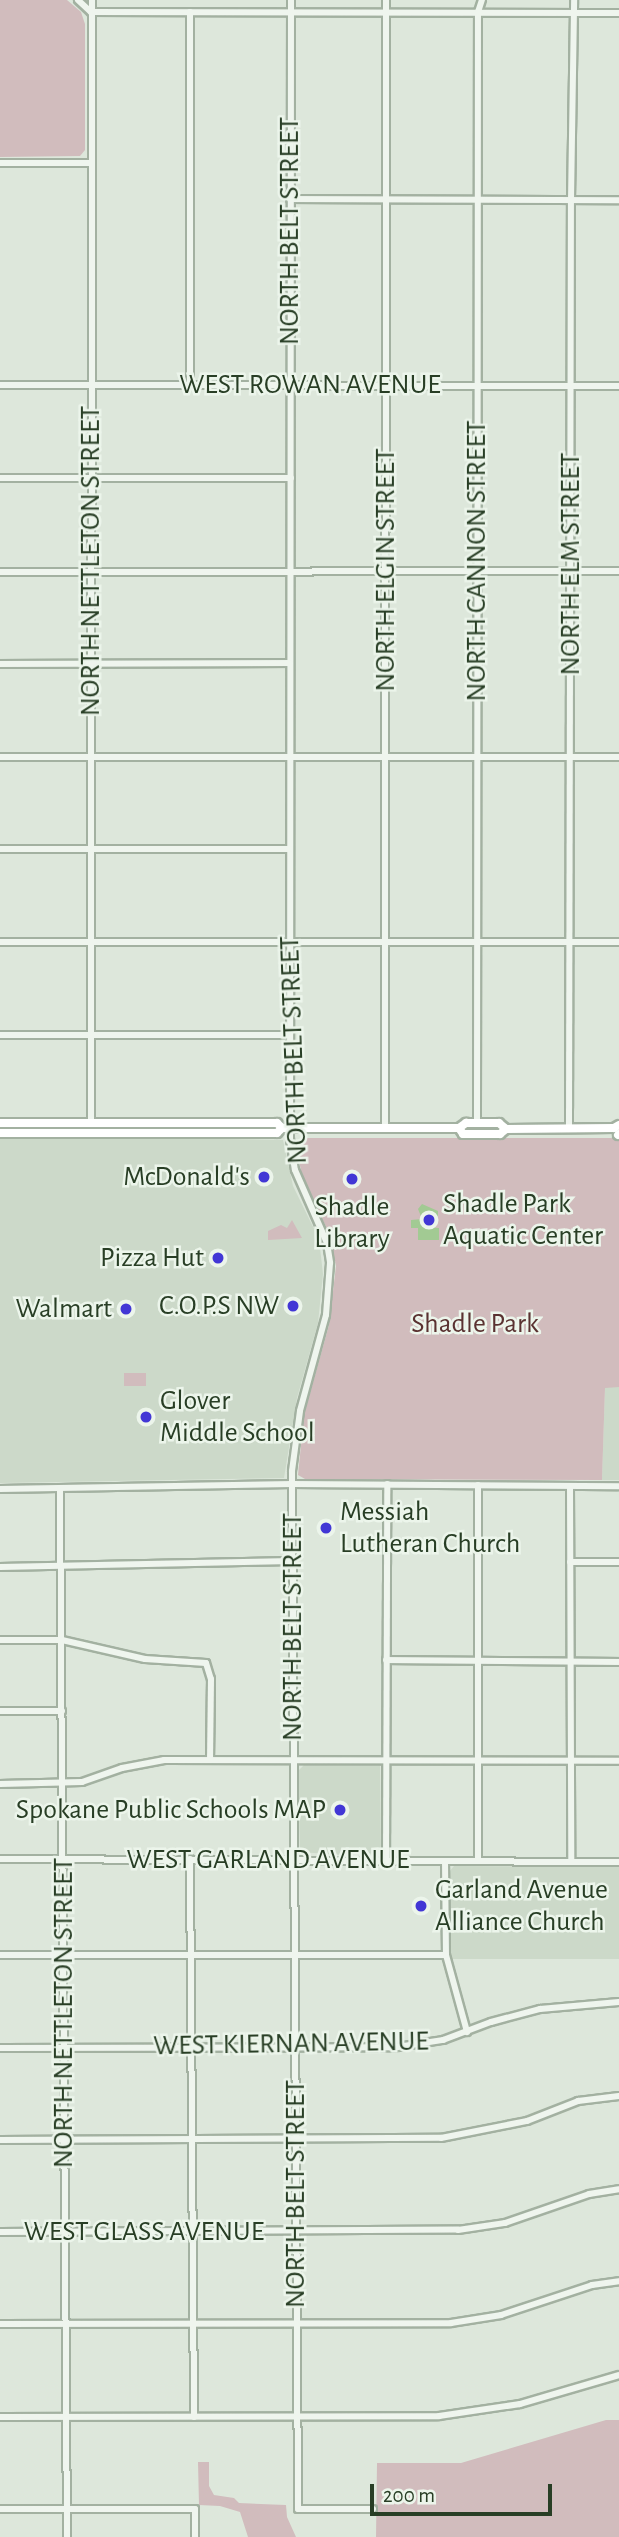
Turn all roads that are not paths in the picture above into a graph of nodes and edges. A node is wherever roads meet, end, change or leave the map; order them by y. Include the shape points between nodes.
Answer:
1 (78, 0) edge
2 (92, 0) edge
3 (291, 0) edge
4 (386, 0) edge
5 (482, 0) edge
6 (575, 0) edge
7 (386, 11) junction
8 (91, 12) junction
9 (190, 12) junction
10 (291, 12) junction
11 (478, 12) junction
12 (572, 13) junction
13 (619, 13) edge
14 (0, 163) edge
15 (91, 163) junction
16 (290, 199) junction
17 (386, 199) junction
18 (478, 199) junction
19 (571, 200) junction
20 (619, 200) edge
21 (91, 384) junction
22 (386, 384) junction
23 (0, 385) edge
24 (190, 385) junction
25 (290, 385) junction
26 (478, 385) junction
27 (571, 386) junction
28 (619, 386) edge
29 (0, 478) edge
30 (91, 478) junction
31 (290, 478) junction
32 (91, 570) junction
33 (290, 570) junction
34 (478, 570) junction
35 (386, 571) junction
36 (619, 571) edge
37 (0, 572) edge
38 (571, 572) junction
39 (290, 663) junction
40 (0, 664) edge
41 (91, 664) junction
42 (289, 756) junction
43 (386, 756) junction
44 (477, 756) junction
45 (0, 757) edge
46 (91, 757) junction
47 (571, 757) junction
48 (619, 757) edge
49 (0, 849) edge
50 (91, 849) junction
51 (290, 849) junction
52 (477, 941) junction
53 (0, 942) edge
54 (91, 942) junction
55 (290, 942) junction
56 (385, 942) junction
57 (570, 942) junction
58 (619, 942) edge
59 (0, 1035) edge
60 (91, 1035) junction
61 (290, 1035) junction
62 (19, 1123) junction
63 (72, 1123) junction
64 (91, 1123) junction
65 (477, 1123) junction
66 (0, 1124) edge
67 (286, 1128) junction
68 (385, 1128) junction
69 (459, 1128) junction
70 (506, 1129) junction
71 (569, 1129) junction
72 (618, 1132) edge
73 (0, 1133) edge
74 (43, 1133) junction
75 (292, 1484) junction
76 (387, 1484) junction
77 (478, 1485) junction
78 (570, 1486) junction
79 (619, 1486) edge
80 (0, 1489) edge
81 (60, 1489) junction
82 (292, 1561) junction
83 (570, 1562) junction
84 (619, 1562) edge
85 (0, 1567) edge
86 (61, 1567) junction
87 (0, 1640) edge
88 (62, 1640) junction
89 (386, 1660) junction
90 (478, 1660) junction
91 (570, 1662) junction
92 (619, 1662) edge
93 (0, 1711) edge
94 (62, 1711) junction
95 (210, 1760) junction
96 (293, 1761) junction
97 (478, 1761) junction
98 (570, 1761) junction
99 (619, 1761) edge
100 (387, 1762) junction
101 (0, 1784) edge
102 (62, 1784) junction
103 (0, 1859) edge
104 (62, 1859) junction
105 (190, 1859) junction
106 (295, 1860) junction
107 (386, 1861) junction
108 (445, 1861) junction
109 (478, 1861) junction
110 (571, 1862) junction
111 (619, 1862) edge
112 (0, 1955) edge
113 (63, 1955) junction
114 (191, 1955) junction
115 (446, 1955) junction
116 (295, 1956) junction
117 (619, 2002) edge
118 (467, 2032) junction
119 (0, 2048) edge
120 (64, 2048) junction
121 (192, 2048) junction
122 (295, 2048) junction
123 (619, 2096) edge
124 (0, 2140) edge
125 (65, 2140) junction
126 (192, 2140) junction
127 (296, 2140) junction
128 (619, 2189) edge
129 (0, 2232) edge
130 (65, 2232) junction
131 (193, 2232) junction
132 (296, 2232) junction
133 (619, 2281) edge
134 (0, 2324) edge
135 (66, 2324) junction
136 (194, 2325) junction
137 (297, 2325) junction
138 (619, 2375) edge
139 (0, 2417) edge
140 (66, 2417) junction
141 (194, 2417) junction
142 (297, 2417) junction
143 (0, 2509) edge
144 (373, 2509) dead end
145 (67, 2510) junction
146 (67, 2537) edge
147 (195, 2537) edge

1 - 8 street
2 - 8 street, NORTH NETTLETON STREET
3 - 10 street, NORTH BELT STREET
4 - 7 street, NORTH ELGIN STREET
5 - 11 street, NORTH CANNON STREET
6 - 12 street, NORTH ELM STREET
7 - 10 street
7 - 11 street
7 - 17 street, NORTH ELGIN STREET
8 - 9 street
8 - 15 street, NORTH NETTLETON STREET
9 - 10 street
9 - 24 street
10 - 16 street, NORTH BELT STREET
11 - 12 street
11 - 18 street, NORTH CANNON STREET
12 - 13 street
12 - 19 street, NORTH ELM STREET
14 - 15 street
15 - 21 street, NORTH NETTLETON STREET
16 - 17 street
16 - 25 street, NORTH BELT STREET
17 - 18 street
17 - 22 street, NORTH ELGIN STREET
18 - 19 street
18 - 26 street, NORTH CANNON STREET
19 - 20 street
19 - 27 street, NORTH ELM STREET
21 - 23 street, WEST ROWAN AVENUE
21 - 24 street, WEST ROWAN AVENUE
21 - 30 street, NORTH NETTLETON STREET
22 - 25 street, WEST ROWAN AVENUE
22 - 26 street, WEST ROWAN AVENUE
22 - 35 street, NORTH ELGIN STREET
24 - 25 street, WEST ROWAN AVENUE
25 - 31 street, NORTH BELT STREET
26 - 27 street, WEST ROWAN AVENUE
26 - 34 street, NORTH CANNON STREET
27 - 28 street, WEST ROWAN AVENUE
27 - 38 street, NORTH ELM STREET
29 - 30 street
30 - 31 street
30 - 32 street, NORTH NETTLETON STREET
31 - 33 street, NORTH BELT STREET
32 - 33 street
32 - 37 street
32 - 41 street, NORTH NETTLETON STREET
33 - 35 street
33 - 39 street, NORTH BELT STREET
34 - 35 street
34 - 38 street
34 - 44 street, NORTH CANNON STREET
35 - 43 street, NORTH ELGIN STREET
36 - 38 street
38 - 47 street, NORTH ELM STREET
39 - 41 street
39 - 42 street, NORTH BELT STREET
40 - 41 street
41 - 46 street, NORTH NETTLETON STREET
42 - 43 street
42 - 46 street
42 - 51 street, NORTH BELT STREET
43 - 44 street
43 - 56 street, NORTH ELGIN STREET
44 - 47 street
44 - 52 street, NORTH CANNON STREET
45 - 46 street
46 - 50 street, NORTH NETTLETON STREET
47 - 48 street
47 - 57 street, NORTH ELM STREET
49 - 50 street
50 - 51 street
50 - 54 street, NORTH NETTLETON STREET
51 - 55 street, NORTH BELT STREET
52 - 56 street
52 - 57 street
52 - 65 street, NORTH CANNON STREET
53 - 54 street
54 - 55 street
54 - 60 street, NORTH NETTLETON STREET
55 - 56 street
55 - 61 street, NORTH BELT STREET
56 - 68 street, NORTH ELGIN STREET
57 - 58 street
57 - 71 street, NORTH ELM STREET
59 - 60 street
60 - 61 street
60 - 64 street, NORTH NETTLETON STREET
61 - 67 street, NORTH BELT STREET
62 - 63 main road
62 - 66 main road
62 - 74 main road
63 - 64 main road
63 - 74 main road
64 - 67 main road via 277,1123
65 - 69 main road
65 - 70 main road via 499,1123
67 - 68 main road
67 - 74 main road via 277,1133
67 - 75 street, NORTH BELT STREET via 295,1170 327,1243 330,1263 326,1315 295,1435
68 - 69 main road
69 - 70 main road via 463,1134 500,1134
70 - 71 main road
71 - 72 main road
73 - 74 main road
75 - 76 street
75 - 81 street
75 - 82 street, NORTH BELT STREET
76 - 77 street
76 - 89 street
77 - 78 street
77 - 90 street
78 - 79 street
78 - 83 street
80 - 81 street
81 - 86 street, NORTH NETTLETON STREET
82 - 86 street
82 - 96 street, NORTH BELT STREET
83 - 84 street
83 - 91 street
85 - 86 street
86 - 88 street, NORTH NETTLETON STREET
87 - 88 street
88 - 94 street, NORTH NETTLETON STREET
88 - 95 street via 145,1659 198,1660 207,1665 211,1679
89 - 90 street
89 - 100 street
90 - 91 street
90 - 97 street
91 - 92 street
91 - 98 street
93 - 94 street
94 - 102 street, NORTH NETTLETON STREET
95 - 96 street
95 - 102 street via 144,1762
96 - 100 street
96 - 106 street, NORTH BELT STREET
97 - 98 street
97 - 100 street
97 - 109 street
98 - 99 street
98 - 110 street
100 - 107 street
101 - 102 street
102 - 104 street, NORTH NETTLETON STREET
103 - 104 street, WEST GARLAND AVENUE
104 - 105 street, WEST GARLAND AVENUE
104 - 113 street, NORTH NETTLETON STREET
105 - 106 street, WEST GARLAND AVENUE
105 - 114 street
106 - 107 street, WEST GARLAND AVENUE
106 - 116 street, NORTH BELT STREET
107 - 108 street, WEST GARLAND AVENUE
108 - 109 street, WEST GARLAND AVENUE
108 - 115 street
109 - 110 street, WEST GARLAND AVENUE
110 - 111 street, WEST GARLAND AVENUE
112 - 113 street
113 - 114 street
113 - 120 street, NORTH NETTLETON STREET
114 - 116 street
114 - 121 street
115 - 116 street
115 - 118 street
116 - 122 street, NORTH BELT STREET
117 - 118 street, WEST KIERNAN AVENUE via 540,2009
118 - 122 street, WEST KIERNAN AVENUE via 397,2047
119 - 120 street, WEST KIERNAN AVENUE
120 - 121 street, WEST KIERNAN AVENUE
120 - 125 street, NORTH NETTLETON STREET
121 - 122 street, WEST KIERNAN AVENUE
121 - 126 street
122 - 127 street, NORTH BELT STREET
123 - 127 street via 578,2101 527,2121 465,2135
124 - 125 street
125 - 126 street
125 - 130 street, NORTH NETTLETON STREET
126 - 127 street
126 - 131 street
127 - 132 street, NORTH BELT STREET
128 - 132 street, WEST GLASS AVENUE via 589,2194 505,2223 458,2230
129 - 130 street, WEST GLASS AVENUE
130 - 131 street, WEST GLASS AVENUE
130 - 135 street, NORTH NETTLETON STREET
131 - 132 street, WEST GLASS AVENUE
131 - 136 street
132 - 137 street, NORTH BELT STREET
133 - 137 street via 476,2320
134 - 135 street
135 - 136 street
135 - 140 street, NORTH NETTLETON STREET
136 - 137 street
136 - 141 street
137 - 142 street, NORTH BELT STREET
138 - 142 street via 468,2414
139 - 140 street
140 - 141 street
140 - 145 street, NORTH NETTLETON STREET
141 - 142 street
142 - 144 street, NORTH BELT STREET via 298,2509
143 - 145 street
145 - 146 street, NORTH NETTLETON STREET
145 - 147 street via 195,2509

